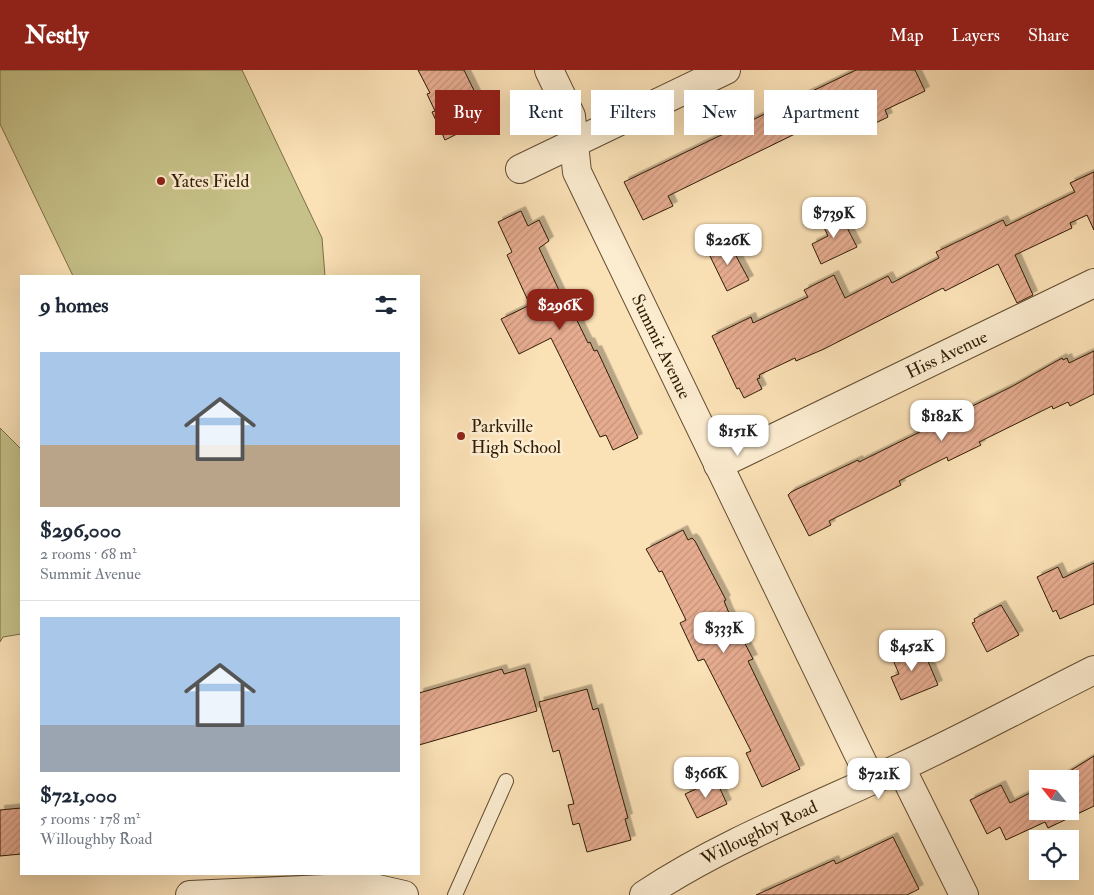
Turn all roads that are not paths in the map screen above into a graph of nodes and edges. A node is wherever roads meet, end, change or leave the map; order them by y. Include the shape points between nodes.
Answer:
1 (549, 70) edge
2 (726, 70) edge
3 (574, 144) junction
4 (520, 170) dead end
5 (1094, 283) edge
6 (718, 465) junction
7 (1094, 670) edge
8 (901, 768) junction
9 (871, 780) junction
10 (506, 781) dead end
11 (190, 895) edge
12 (404, 895) edge
13 (455, 895) edge
14 (644, 895) edge
15 (964, 895) edge

1 - 3 street, Summit Avenue via 571,116
2 - 3 street
3 - 4 street
3 - 6 street, Summit Avenue via 577,172
5 - 6 street, Hiss Avenue
6 - 9 street, Summit Avenue
7 - 8 street, Willoughby Road
8 - 9 street, Willoughby Road
8 - 15 street
9 - 14 street, Willoughby Road via 728,847
10 - 13 lane
11 - 12 street via 369,887

